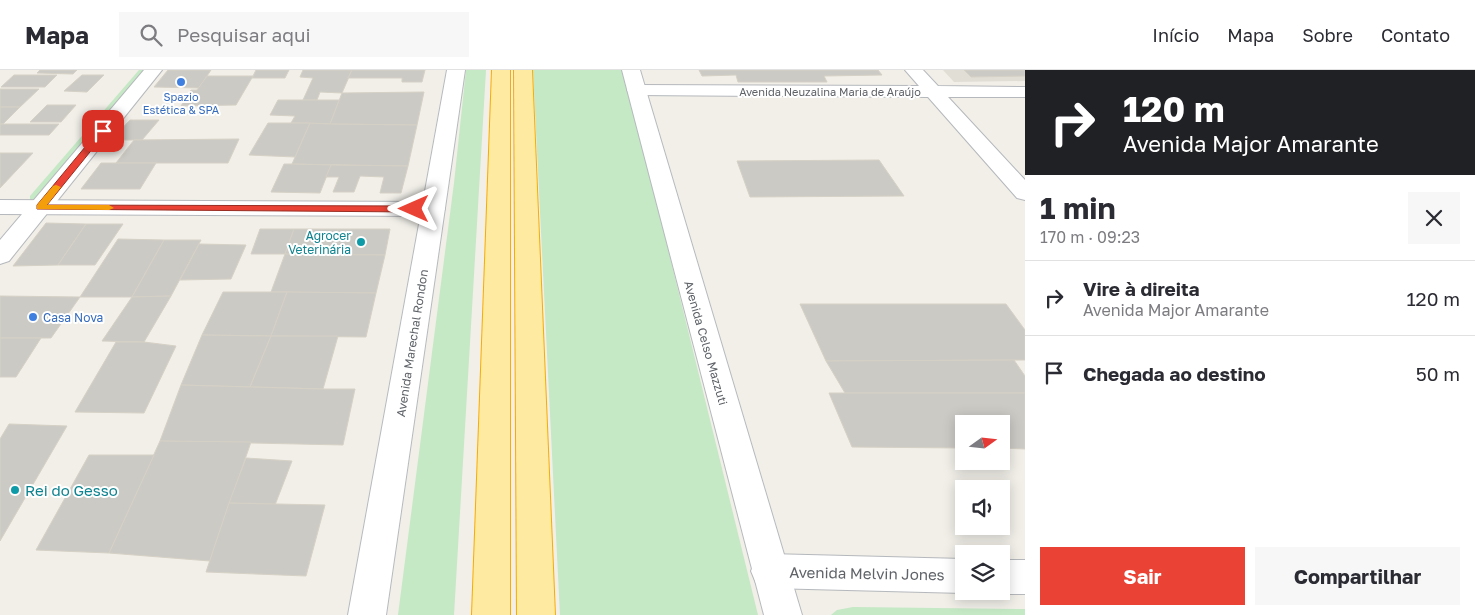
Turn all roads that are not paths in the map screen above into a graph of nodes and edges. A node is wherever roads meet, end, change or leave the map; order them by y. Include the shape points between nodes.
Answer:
1 (132, 70) edge
2 (153, 70) edge
3 (456, 70) edge
4 (501, 70) edge
5 (523, 70) edge
6 (914, 70) edge
7 (633, 80) edge
8 (932, 91) junction
9 (1025, 92) edge
10 (1025, 193) edge
11 (8, 207) edge
12 (40, 207) junction
13 (434, 209) junction
14 (0, 226) edge
15 (0, 256) edge
16 (769, 571) junction
17 (955, 576) edge
18 (1010, 577) edge
19 (1025, 577) edge
20 (367, 615) edge
21 (491, 615) edge
22 (536, 615) edge
23 (783, 615) edge

1 - 11 street
2 - 12 street
3 - 13 street, Avenida Marechal Rondon
4 - 21 highway
5 - 22 highway
6 - 8 street
7 - 8 street, Avenida Neuzalina Maria de Araújo
7 - 16 street, Avenida Celso Mazzuti
8 - 9 street, Avenida Neuzalina Maria de Araújo
8 - 10 street
11 - 12 street
11 - 14 street
12 - 13 street
12 - 15 street
13 - 20 street, Avenida Marechal Rondon
16 - 17 street, Avenida Melvin Jones
16 - 23 street, Avenida Celso Mazzuti
18 - 19 street

